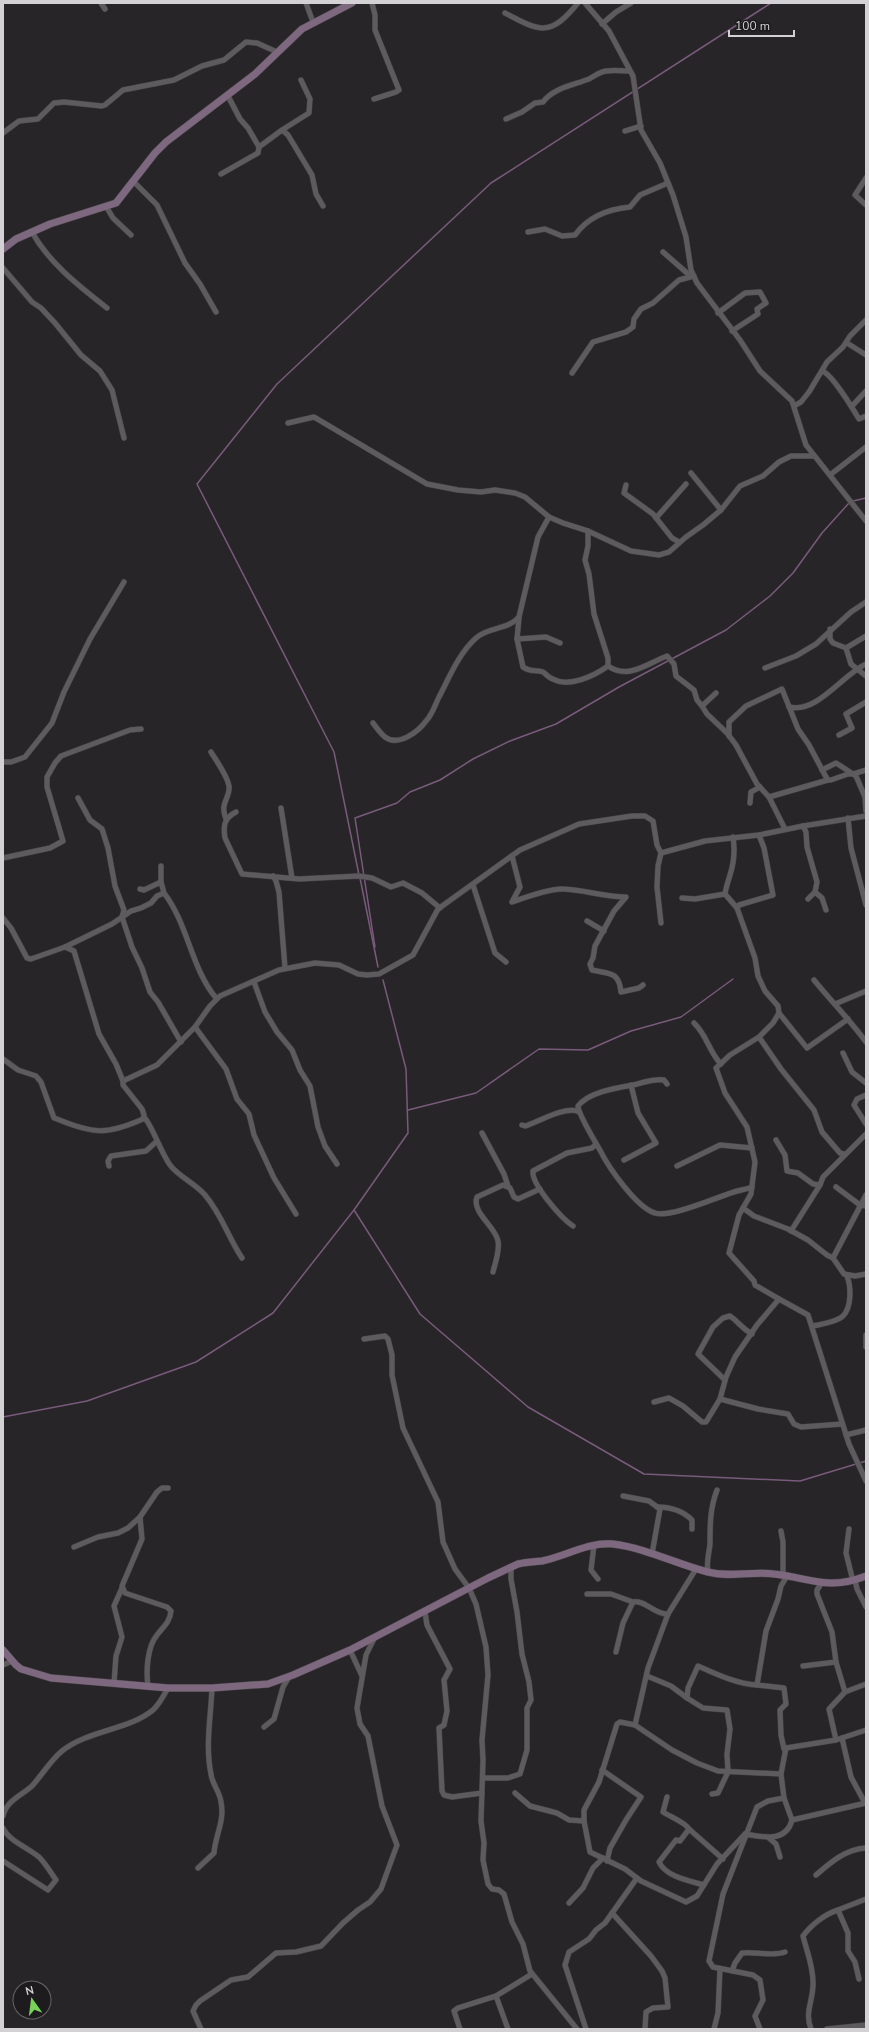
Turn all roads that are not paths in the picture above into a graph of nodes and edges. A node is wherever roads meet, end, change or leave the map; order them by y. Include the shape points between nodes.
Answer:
1 (101, 3) edge
2 (306, 3) edge
3 (352, 3) edge
4 (372, 3) edge
5 (578, 3) edge
6 (585, 3) edge
7 (631, 3) edge
8 (105, 9) dead end
9 (505, 13) dead end
10 (313, 22) junction
11 (602, 24) junction
12 (277, 52) junction
13 (630, 71) junction
14 (301, 80) dead end
15 (228, 96) junction
16 (374, 99) dead end
17 (506, 119) dead end
18 (641, 126) junction
19 (282, 130) junction
20 (625, 132) dead end
21 (3, 133) edge
22 (259, 147) junction
23 (220, 174) dead end
24 (866, 178) edge
25 (134, 182) junction
26 (668, 183) junction
27 (866, 205) edge
28 (323, 206) dead end
29 (107, 208) junction
30 (32, 232) junction
31 (528, 232) dead end
32 (131, 235) dead end
33 (3, 249) edge
34 (663, 252) dead end
35 (3, 268) edge
36 (694, 276) junction
37 (107, 308) dead end
38 (216, 312) dead end
39 (718, 313) junction
40 (866, 320) edge
41 (732, 331) junction
42 (847, 343) junction
43 (866, 355) edge
44 (822, 371) junction
45 (572, 373) dead end
46 (866, 391) edge
47 (794, 406) junction
48 (852, 406) junction
49 (866, 416) edge
50 (288, 423) dead end
51 (124, 438) dead end
52 (866, 447) edge
53 (814, 456) junction
54 (691, 473) dead end
55 (830, 475) junction
56 (686, 484) dead end
57 (626, 485) dead end
58 (721, 510) junction
59 (549, 517) junction
60 (656, 518) junction
61 (866, 521) edge
62 (588, 531) junction
63 (679, 542) junction
64 (124, 582) dead end
65 (866, 602) edge
66 (519, 617) junction
67 (830, 629) junction
68 (866, 636) edge
69 (517, 639) junction
70 (560, 643) dead end
71 (846, 648) junction
72 (866, 664) edge
73 (608, 666) junction
74 (765, 668) dead end
75 (858, 668) junction
76 (866, 676) edge
77 (716, 693) dead end
78 (866, 702) edge
79 (702, 706) junction
80 (789, 707) junction
81 (373, 723) dead end
82 (140, 729) dead end
83 (839, 735) dead end
84 (730, 736) junction
85 (211, 752) dead end
86 (3, 762) edge
87 (822, 770) junction
88 (866, 770) edge
89 (853, 774) junction
90 (828, 780) junction
91 (760, 787) junction
92 (769, 797) junction
93 (78, 798) dead end
94 (750, 803) dead end
95 (281, 808) dead end
96 (866, 811) edge
97 (236, 812) dead end
98 (866, 816) edge
99 (848, 818) junction
100 (226, 819) junction
101 (803, 826) junction
102 (785, 829) junction
103 (759, 835) junction
104 (733, 837) junction
105 (661, 853) junction
106 (512, 856) junction
107 (3, 858) edge
108 (161, 866) dead end
109 (272, 876) junction
110 (292, 878) junction
111 (161, 882) junction
112 (473, 884) junction
113 (140, 889) dead end
114 (816, 892) junction
115 (164, 893) junction
116 (725, 894) junction
117 (682, 898) dead end
118 (808, 899) dead end
119 (866, 905) edge
120 (440, 908) junction
121 (737, 908) junction
122 (826, 910) dead end
123 (122, 917) junction
124 (3, 918) edge
125 (587, 921) dead end
126 (661, 923) dead end
127 (604, 931) junction
128 (65, 947) junction
129 (506, 962) dead end
130 (285, 968) junction
131 (814, 980) dead end
132 (254, 982) junction
133 (643, 984) dead end
134 (866, 991) edge
135 (216, 998) junction
136 (834, 1004) junction
137 (779, 1013) junction
138 (848, 1019) junction
139 (694, 1023) dead end
140 (195, 1028) junction
141 (759, 1037) junction
142 (181, 1042) junction
143 (866, 1042) edge
144 (843, 1053) dead end
145 (3, 1059) edge
146 (721, 1064) junction
147 (123, 1081) junction
148 (866, 1083) edge
149 (667, 1084) dead end
150 (631, 1085) junction
151 (866, 1095) edge
152 (579, 1112) junction
153 (144, 1117) junction
154 (866, 1124) edge
155 (522, 1125) dead end
156 (482, 1133) dead end
157 (866, 1134) edge
158 (776, 1140) dead end
159 (156, 1142) junction
160 (596, 1144) junction
161 (752, 1148) junction
162 (844, 1154) junction
163 (624, 1160) dead end
164 (337, 1164) dead end
165 (109, 1166) dead end
166 (677, 1166) dead end
167 (820, 1185) junction
168 (508, 1186) junction
169 (752, 1187) junction
170 (836, 1187) dead end
171 (540, 1189) junction
172 (866, 1196) edge
173 (860, 1206) junction
174 (866, 1206) edge
175 (743, 1208) junction
176 (296, 1214) dead end
177 (573, 1226) dead end
178 (791, 1231) junction
179 (242, 1258) dead end
180 (833, 1258) junction
181 (493, 1272) dead end
182 (866, 1274) edge
183 (847, 1276) junction
184 (779, 1299) junction
185 (813, 1326) junction
186 (752, 1334) junction
187 (866, 1335) edge
188 (364, 1339) dead end
189 (866, 1347) edge
190 (725, 1380) junction
191 (720, 1399) junction
192 (654, 1402) dead end
193 (842, 1424) junction
194 (866, 1430) edge
195 (846, 1435) junction
196 (866, 1481) edge
197 (168, 1488) dead end
198 (717, 1490) dead end
199 (623, 1496) dead end
200 (657, 1507) junction
201 (140, 1517) junction
202 (692, 1529) dead end
203 (849, 1529) dead end
204 (781, 1531) dead end
205 (594, 1545) junction
206 (74, 1547) dead end
207 (652, 1554) junction
208 (511, 1567) junction
209 (696, 1569) junction
210 (708, 1572) junction
211 (785, 1576) junction
212 (866, 1576) edge
213 (598, 1579) dead end
214 (854, 1581) junction
215 (821, 1584) junction
216 (122, 1588) junction
217 (469, 1588) junction
218 (587, 1594) dead end
219 (633, 1602) junction
220 (866, 1607) edge
221 (425, 1612) junction
222 (668, 1614) junction
223 (376, 1636) junction
224 (3, 1650) edge
225 (350, 1650) junction
226 (616, 1652) dead end
227 (12, 1661) junction
228 (836, 1662) junction
229 (3, 1665) edge
230 (803, 1666) dead end
231 (647, 1676) junction
232 (289, 1677) junction
233 (362, 1679) junction
234 (114, 1683) junction
235 (866, 1684) edge
236 (757, 1685) junction
237 (148, 1686) junction
238 (168, 1688) junction
239 (212, 1688) junction
240 (845, 1692) junction
241 (687, 1698) junction
242 (635, 1725) junction
243 (264, 1727) dead end
244 (866, 1730) edge
245 (839, 1739) junction
246 (784, 1749) junction
247 (602, 1770) junction
248 (728, 1772) junction
249 (781, 1774) junction
250 (483, 1778) junction
251 (482, 1793) junction
252 (515, 1793) dead end
253 (712, 1794) dead end
254 (667, 1797) dead end
255 (784, 1798) junction
256 (866, 1803) edge
257 (3, 1812) edge
258 (792, 1820) junction
259 (584, 1821) junction
260 (3, 1828) edge
261 (689, 1829) junction
262 (745, 1834) junction
263 (769, 1838) junction
264 (866, 1848) edge
265 (723, 1858) junction
266 (780, 1858) dead end
267 (605, 1859) junction
268 (3, 1861) edge
269 (198, 1868) dead end
270 (816, 1875) dead end
271 (637, 1878) junction
272 (704, 1885) junction
273 (866, 1899) edge
274 (570, 1902) dead end
275 (838, 1910) junction
276 (612, 1914) junction
277 (784, 1952) dead end
278 (720, 1969) junction
279 (732, 1971) junction
280 (532, 1974) junction
281 (859, 1979) dead end
282 (496, 1996) junction
283 (866, 2025) edge
284 (201, 2029) edge
285 (460, 2029) edge
286 (508, 2029) edge
287 (577, 2029) edge
288 (586, 2029) edge
289 (645, 2029) edge
290 (714, 2029) edge
291 (760, 2029) edge
292 (810, 2029) edge
293 (827, 2029) edge

1 - 8 street
2 - 10 street
3 - 10 street
4 - 16 street via 375,30 391,74 399,87 396,92
5 - 9 street via 561,21 548,29 534,28
6 - 11 street
7 - 11 street
10 - 12 street
11 - 13 street via 609,31
12 - 15 street
12 - 21 street via 257,43 246,42 224,60 174,80 123,90 102,106 54,103 40,118 19,121
13 - 17 street via 598,73 576,85 568,85 550,94 543,102 535,103
13 - 18 street via 636,90
14 - 19 street via 310,99 309,113
15 - 22 street
15 - 25 street via 166,142
18 - 20 street
18 - 26 street
19 - 22 street
19 - 28 street via 312,176 316,194
22 - 23 street via 258,153
24 - 27 street via 854,195
25 - 29 street via 116,203
25 - 38 street via 156,205 185,263
26 - 31 street via 640,195 630,207 619,208 590,219 575,235 562,236 545,229
26 - 36 street via 686,236
29 - 30 street via 68,218
29 - 32 street via 113,218
30 - 33 street via 16,239
30 - 37 street via 49,257
34 - 36 street
35 - 51 street via 32,302 42,308 81,355 100,371 112,390
36 - 39 street
36 - 45 street via 679,280 654,303 641,309 634,319 633,327 626,332 593,342
39 - 41 street
39 - 41 street via 745,293 760,292 766,303 757,309 758,314
40 - 42 street via 850,336
41 - 47 street via 760,371
42 - 43 street
42 - 44 street via 827,362
44 - 47 street via 801,402
44 - 48 street via 828,374
46 - 48 street
47 - 53 street via 802,434
48 - 49 street via 859,419
50 - 59 street via 314,417 427,484 458,490 515,493 525,497
52 - 55 street
53 - 55 street
53 - 58 street via 791,456 779,462 763,476 740,486
54 - 58 street
55 - 61 street
56 - 60 street
57 - 60 street via 624,493
58 - 63 street
59 - 62 street
59 - 66 street via 538,537
60 - 63 street via 672,538
62 - 63 street via 631,551 652,554 666,553
62 - 73 street via 585,560 594,614 608,658
64 - 86 street via 90,640 52,723 25,757
65 - 67 street
66 - 69 street
66 - 81 street via 506,626 474,639 452,673 427,721 409,736 396,740 385,737
67 - 71 street via 830,639 833,643
67 - 74 street via 816,644 796,656
68 - 71 street
69 - 70 street via 546,637
69 - 73 street via 522,667 529,672 542,671 553,680 566,682 582,679
71 - 75 street via 851,664
72 - 75 street
73 - 79 street via 616,672 626,673 667,656 674,664 676,676 694,690
75 - 76 street
75 - 80 street via 818,700 800,709
77 - 79 street
78 - 83 street via 846,714 852,728
79 - 84 street
80 - 84 street via 783,690 746,706 729,722
80 - 87 street via 798,730
82 - 107 street via 130,730 61,756 48,777 47,787 63,842 50,848
84 - 91 street
85 - 100 street via 229,784 223,807
87 - 89 street via 836,763
87 - 90 street
88 - 89 street
89 - 90 street
89 - 96 street via 863,793
90 - 92 street
91 - 92 street
91 - 94 street via 751,792
92 - 102 street
93 - 123 street via 90,820 102,829 115,886 124,910
95 - 110 street
97 - 100 street
98 - 99 street
99 - 101 street
99 - 119 street via 851,848
100 - 109 street via 225,838 240,872 245,875
101 - 102 street
101 - 114 street via 817,882
102 - 103 street
103 - 104 street
103 - 121 street via 773,895
104 - 105 street via 704,841
104 - 116 street via 732,869
105 - 106 street via 653,821 645,816 632,816 579,824 534,843
105 - 126 street via 657,887
106 - 112 street
106 - 127 street via 520,887 512,902 550,890 563,889 626,897 614,911
108 - 111 street
109 - 110 street
109 - 130 street via 279,892
110 - 120 street via 361,876 391,887 400,883 406,884
111 - 113 street via 144,890
111 - 115 street
112 - 120 street
112 - 129 street via 496,953
114 - 118 street
114 - 122 street via 822,898
115 - 123 street via 151,903
115 - 135 street via 175,907 201,973
116 - 117 street via 695,899
116 - 121 street
120 - 130 street via 434,914 413,954 379,974 358,974 339,965 320,962
121 - 137 street via 755,958 758,976 766,994 778,1006
123 - 128 street
123 - 142 street via 150,992
124 - 128 street via 26,958 31,959
125 - 127 street
127 - 133 street via 594,946 590,964 592,970 615,975 619,980 620,992 639,988
128 - 147 street via 74,951 99,1034
130 - 132 street
131 - 136 street
132 - 135 street
132 - 164 street via 265,1012 276,1032 292,1050 310,1086 318,1127 325,1146
134 - 136 street
135 - 140 street
136 - 138 street
137 - 138 street via 807,1048
137 - 141 street
138 - 143 street
139 - 146 street via 703,1032
140 - 142 street
140 - 176 street via 226,1069 237,1099 249,1114 254,1135 274,1178
141 - 146 street via 730,1055
141 - 162 street via 782,1072 814,1110 822,1132 840,1153
142 - 147 street via 157,1065
144 - 148 street via 852,1072
145 - 153 street via 18,1070 36,1076 57,1120 90,1131 114,1130
146 - 161 street via 716,1068 722,1086 747,1127
147 - 153 street via 122,1085 142,1109
149 - 150 street via 664,1080 656,1079
150 - 152 street via 605,1091 583,1101 578,1106
150 - 163 street via 638,1112 656,1143
151 - 154 street via 857,1099 854,1104
152 - 155 street via 568,1111
152 - 160 street
153 - 159 street
156 - 168 street
157 - 162 street
158 - 167 street via 784,1155 787,1171 798,1173
159 - 165 street via 146,1151 111,1156
159 - 179 street via 171,1167 206,1196 221,1216
160 - 169 street via 607,1165 623,1186 654,1213 681,1211
160 - 171 street via 592,1148 567,1153 535,1170 533,1176
161 - 166 street via 720,1145
161 - 169 street via 755,1162
162 - 167 street via 823,1177
167 - 178 street
168 - 171 street via 518,1199
168 - 181 street via 503,1185 476,1199 480,1212 498,1239 498,1253
169 - 175 street
170 - 173 street
171 - 177 street via 560,1215
172 - 173 street
173 - 174 street
173 - 180 street
175 - 178 street via 754,1216
175 - 184 street via 729,1253 755,1285
178 - 180 street
180 - 183 street via 839,1269
182 - 183 street
183 - 185 street via 850,1294 844,1315 839,1319
184 - 185 street via 803,1311
184 - 186 street
185 - 193 street
186 - 190 street via 735,1357
186 - 190 street via 742,1329 737,1320 730,1316 723,1318 711,1330 698,1354
187 - 189 street
188 - 217 street via 385,1336 388,1339 393,1360 392,1375 403,1428 438,1502 445,1548 455,1569
190 - 191 street
191 - 192 street via 704,1422 669,1398
191 - 193 street via 788,1414 794,1424 801,1427
193 - 195 street
194 - 195 street
195 - 196 street
197 - 201 street via 156,1492
198 - 210 street via 711,1514 706,1563
199 - 200 street via 649,1501
200 - 202 street via 667,1507 685,1514 692,1520
200 - 207 street via 660,1511
201 - 206 street via 118,1533 98,1537
201 - 216 street via 142,1539
203 - 214 street via 846,1553
204 - 211 street
205 - 207 street via 613,1544 637,1548
205 - 208 street via 542,1561 526,1562
205 - 213 street via 591,1570
207 - 209 street
208 - 217 street
208 - 250 street via 522,1654 531,1700 527,1708 527,1750 520,1774 508,1778
209 - 210 street
209 - 222 street
210 - 211 street via 720,1575 754,1573
211 - 215 street
211 - 236 street via 766,1631
212 - 214 street
214 - 215 street
214 - 220 street
215 - 228 street via 817,1594 832,1632
216 - 234 street via 114,1606 122,1637 116,1656
216 - 237 street via 125,1593 167,1607 171,1612 171,1616 151,1646
217 - 221 street
217 - 250 street via 478,1610 488,1657 482,1740
218 - 219 street via 610,1594
219 - 222 street via 638,1601 659,1613
219 - 226 street via 623,1623
221 - 223 street
221 - 251 street via 428,1625 450,1669 444,1680 447,1711 444,1725 439,1728 442,1791 444,1795 452,1797
222 - 231 street
223 - 225 street
223 - 233 street via 366,1655
224 - 227 street
225 - 232 street
225 - 233 street
227 - 229 street
227 - 234 street via 21,1669 40,1676
228 - 230 street
228 - 240 street
231 - 241 street via 671,1686
231 - 242 street
232 - 239 street via 268,1684
232 - 243 street via 282,1687 274,1719
233 - 284 street via 358,1697 358,1718 368,1736 382,1806 397,1845 381,1889 321,1946 296,1952 276,1953 248,1976 231,1980 200,2001 193,2011
234 - 237 street
235 - 240 street
236 - 241 street via 718,1675 698,1666 688,1688
236 - 246 street via 784,1688 786,1704 780,1710 780,1735
237 - 238 street
238 - 239 street
238 - 257 street via 154,1709 140,1719 87,1737 62,1751 31,1786
239 - 269 street via 208,1752 211,1774 221,1802 221,1825 214,1853
240 - 245 street via 829,1709
241 - 248 street via 703,1708 727,1710 730,1729
242 - 247 street via 620,1722 617,1724
242 - 248 street via 697,1763
244 - 245 street
245 - 246 street
245 - 256 street via 852,1777
246 - 249 street
247 - 259 street via 599,1782 584,1810
247 - 267 street via 641,1797
248 - 249 street
248 - 253 street via 718,1794
249 - 255 street
250 - 251 street
251 - 280 street via 483,1860 488,1884 492,1889 504,1894 508,1912 523,1944
252 - 259 street via 530,1806 558,1813 569,1820
254 - 261 street via 663,1812 687,1824
255 - 258 street
255 - 262 street via 768,1801 757,1807
256 - 258 street
258 - 263 street via 790,1828 784,1833
259 - 267 street via 590,1852
260 - 268 street via 6,1835 41,1859 56,1880 48,1890
261 - 265 street
261 - 272 street via 680,1841 676,1840 659,1862 662,1869
262 - 263 street
262 - 265 street
262 - 278 street via 723,1894 717,1915 717,1932 709,1956 710,1965
263 - 266 street via 776,1844
264 - 270 street via 850,1850
265 - 272 street
267 - 271 street
267 - 274 street via 593,1868 583,1888
271 - 272 street via 686,1902 697,1896
271 - 276 street
273 - 275 street
275 - 281 street via 848,1933 848,1951 855,1962
275 - 292 street via 828,1913 803,1936 811,1958 813,1983 808,2013
276 - 288 street via 589,1939 570,1952 565,1965
276 - 289 street via 651,1956 665,1978 668,2007 653,2008 646,2012
277 - 279 street via 742,1953
278 - 279 street
278 - 290 street via 718,2013
279 - 291 street via 753,1975 760,1980 763,2000 755,2016
280 - 282 street
280 - 287 street
282 - 285 street via 454,2011
282 - 286 street
283 - 293 street

